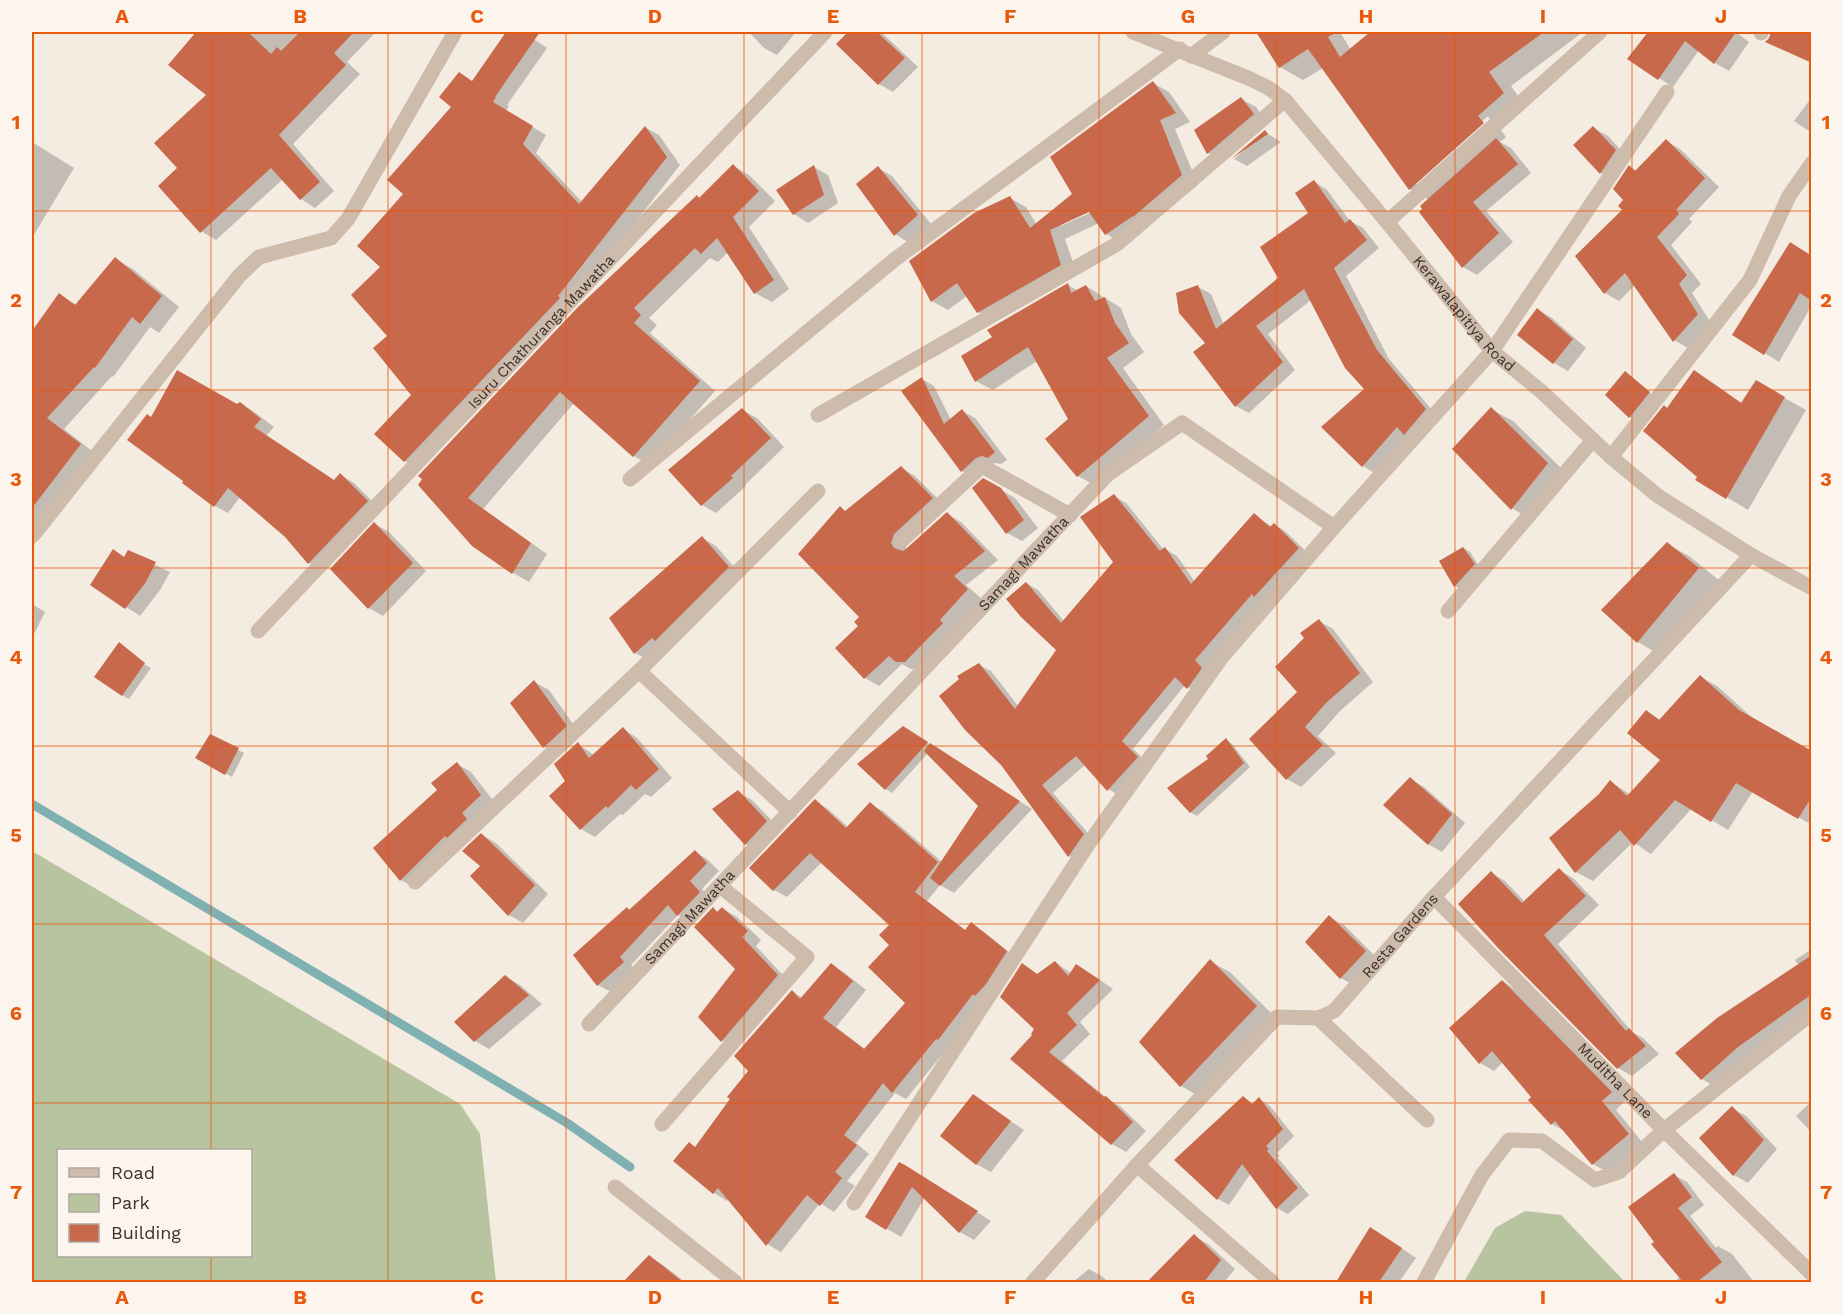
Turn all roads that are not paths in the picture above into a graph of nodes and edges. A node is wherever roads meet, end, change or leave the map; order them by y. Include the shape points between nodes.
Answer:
1 (455, 32) edge
2 (825, 32) edge
3 (1133, 32) edge
4 (1223, 32) edge
5 (1600, 32) edge
6 (1186, 52) junction
7 (1667, 92) dead end
8 (1285, 100) junction
9 (1812, 162) edge
10 (1387, 222) junction
11 (1492, 351) junction
12 (818, 415) dead end
13 (1593, 440) junction
14 (1611, 457) junction
15 (630, 479) dead end
16 (818, 491) dead end
17 (1070, 515) junction
18 (1334, 527) junction
19 (33, 534) dead end
20 (901, 541) dead end
21 (1751, 555) junction
22 (1812, 588) edge
23 (1448, 611) dead end
24 (258, 631) dead end
25 (639, 671) junction
26 (790, 812) junction
27 (415, 882) dead end
28 (720, 886) junction
29 (1434, 897) junction
30 (1812, 1013) edge
31 (1318, 1018) junction
32 (589, 1024) dead end
33 (1426, 1120) dead end
34 (662, 1124) dead end
35 (1664, 1130) junction
36 (1137, 1165) junction
37 (615, 1187) dead end
38 (854, 1203) dead end
39 (1812, 1274) edge
40 (735, 1282) edge
41 (1033, 1282) edge
42 (1272, 1282) edge
43 (1424, 1282) edge

1 - 19 street via 348,219 332,238 259,257 239,276
2 - 24 street, Isuru Chathuranga Mawatha
3 - 6 street, Kerawalapitiya Road
4 - 6 street
5 - 10 street
6 - 8 street, Kerawalapitiya Road via 1267,87
6 - 15 street via 894,260
7 - 11 street
8 - 10 street, Kerawalapitiya Road
8 - 12 street via 1117,244
9 - 14 street via 1789,196 1750,280
10 - 11 street, Kerawalapitiya Road
11 - 13 street, Kerawalapitiya Road
11 - 18 street
13 - 14 street, Kerawalapitiya Road
13 - 23 street
14 - 21 street, Kerawalapitiya Road via 1658,496
16 - 25 street
17 - 18 street, Samagi Mawatha via 1108,474 1182,423
17 - 20 street via 982,466
17 - 26 street, Samagi Mawatha
18 - 38 street via 1222,657 1087,846
21 - 22 street, Kerawalapitiya Road
21 - 29 street, Resta Gardens
25 - 26 street
25 - 27 street
26 - 28 street, Samagi Mawatha
28 - 32 street, Samagi Mawatha
28 - 34 street via 807,957
29 - 31 street, Resta Gardens via 1334,1011
29 - 35 street, Muditha Lane
30 - 35 street, Muditha Lane
31 - 33 street
31 - 36 street via 1277,1017
35 - 39 street
35 - 43 street via 1619,1172 1594,1180 1542,1141 1509,1140 1482,1175
36 - 41 street
36 - 42 street
37 - 40 street

